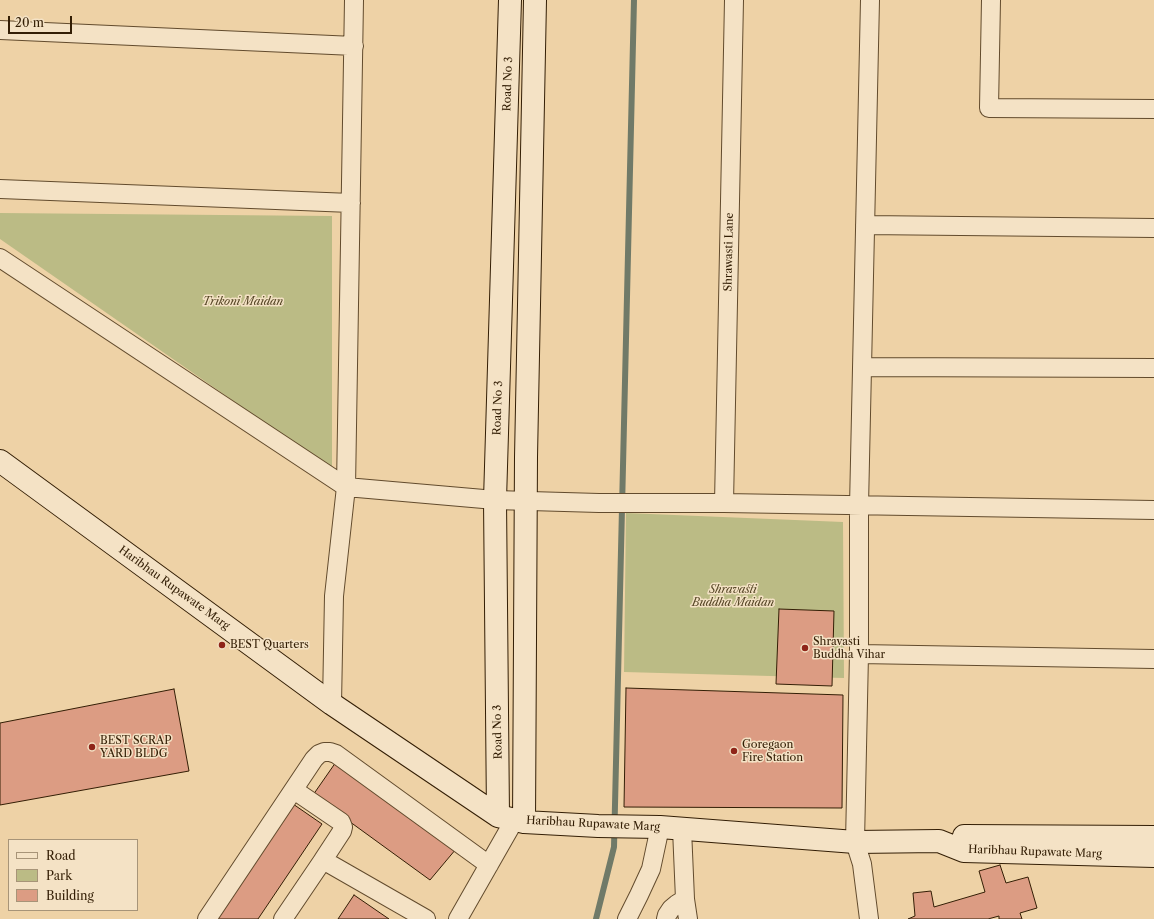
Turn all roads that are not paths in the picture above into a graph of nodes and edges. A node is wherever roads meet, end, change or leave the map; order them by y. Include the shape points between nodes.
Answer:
1 (354, 0) edge
2 (510, 0) edge
3 (535, 0) edge
4 (734, 0) edge
5 (870, 0) edge
6 (991, 0) edge
7 (0, 30) edge
8 (354, 46) junction
9 (1154, 109) edge
10 (0, 189) edge
11 (351, 203) junction
12 (865, 225) junction
13 (1154, 228) edge
14 (0, 258) edge
15 (862, 367) junction
16 (1154, 368) edge
17 (0, 461) edge
18 (346, 487) junction
19 (495, 500) junction
20 (526, 501) junction
21 (724, 503) junction
22 (860, 506) junction
23 (1154, 510) edge
24 (859, 654) junction
25 (1154, 659) edge
26 (332, 704) junction
27 (294, 790) junction
28 (512, 819) junction
29 (660, 827) junction
30 (682, 829) junction
31 (1154, 837) edge
32 (855, 842) junction
33 (1052, 845) junction
34 (1154, 856) edge
35 (323, 860) junction
36 (489, 865) junction
37 (685, 899) junction
38 (208, 919) edge
39 (283, 919) edge
40 (426, 919) edge
41 (458, 919) edge
42 (627, 919) edge
43 (666, 919) edge
44 (688, 919) edge
45 (869, 919) edge

1 - 8 street
2 - 19 street, Road No 3
3 - 20 street
4 - 21 street, Shrawasti Lane
5 - 12 street
6 - 9 street via 989,108
7 - 8 street
8 - 11 street
10 - 11 street
11 - 18 street
12 - 13 street
12 - 15 street
14 - 18 street
15 - 16 street
15 - 22 street
17 - 26 street, Haribhau Rupawate Marg
18 - 19 street
18 - 26 street via 334,596
19 - 20 street
19 - 28 street, Road No 3
20 - 21 street
20 - 28 street
21 - 22 street
22 - 23 street
22 - 24 street
24 - 25 street
24 - 32 street
26 - 28 street, Haribhau Rupawate Marg
27 - 35 street via 341,822 342,831
27 - 36 street via 318,754 336,754
27 - 38 street
28 - 29 street, Haribhau Rupawate Marg via 598,826
28 - 36 street
29 - 30 street, Haribhau Rupawate Marg
29 - 42 street via 651,869
30 - 32 street, Haribhau Rupawate Marg
30 - 37 street
31 - 33 street
32 - 33 street, Haribhau Rupawate Marg via 939,842 964,851
32 - 45 street via 862,864
33 - 34 street, Haribhau Rupawate Marg
35 - 39 street
35 - 40 street
36 - 41 street
37 - 43 street via 671,909
37 - 44 street

